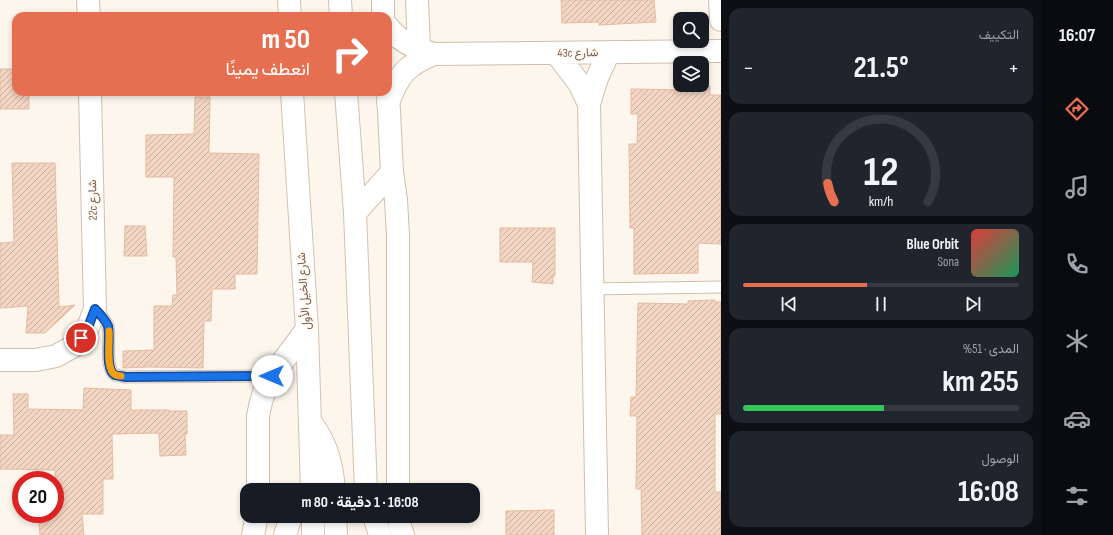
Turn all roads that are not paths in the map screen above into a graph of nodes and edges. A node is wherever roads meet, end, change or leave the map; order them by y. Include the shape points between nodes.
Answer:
1 (88, 0) edge
2 (289, 0) edge
3 (340, 0) edge
4 (382, 0) edge
5 (417, 0) edge
6 (720, 0) edge
7 (89, 12) edge
8 (290, 12) edge
9 (341, 12) edge
10 (383, 12) edge
11 (721, 20) edge
12 (392, 32) edge
13 (721, 51) edge
14 (427, 52) junction
15 (609, 52) junction
16 (556, 53) junction
17 (392, 90) edge
18 (90, 96) edge
19 (292, 96) edge
20 (346, 96) edge
21 (388, 98) edge
22 (589, 104) junction
23 (392, 172) junction
24 (355, 213) junction
25 (721, 287) edge
26 (592, 289) junction
27 (95, 309) junction
28 (307, 329) junction
29 (0, 360) edge
30 (272, 376) junction
31 (310, 421) junction
32 (311, 451) junction
33 (258, 483) edge
34 (301, 483) edge
35 (312, 483) edge
36 (333, 483) edge
37 (366, 483) edge
38 (398, 483) edge
39 (256, 523) edge
40 (289, 523) edge
41 (313, 523) edge
42 (335, 523) edge
43 (366, 523) edge
44 (376, 523) edge
45 (400, 523) edge
46 (253, 535) edge
47 (285, 535) edge
48 (313, 535) edge
49 (336, 535) edge
50 (366, 535) edge
51 (380, 535) edge
52 (403, 535) edge
53 (597, 535) edge

1 - 7 street
2 - 8 street
3 - 9 street
4 - 10 street
5 - 14 street
6 - 11 street
12 - 14 street, 43c شارع via 405,43
13 - 15 street, 43c شارع
14 - 16 street, 43c شارع
14 - 17 street, 43c شارع via 404,71
15 - 16 street, 43c شارع
15 - 22 street
16 - 22 street via 579,83
18 - 27 street, 22c شارع
19 - 28 street, شارع الخيل الأول
20 - 24 street
21 - 23 street
22 - 26 street
23 - 24 street
23 - 38 street via 398,235
24 - 37 street
25 - 26 lane
26 - 53 street
27 - 29 street via 87,330 79,340 74,346 56,356 36,360
27 - 30 lane via 107,325 109,364 111,372 116,375
28 - 30 street
28 - 31 street, شارع الخيل الأول
30 - 33 street via 265,389 258,416
31 - 32 street, شارع الخيل الأول
31 - 36 street via 326,447
32 - 34 street
32 - 35 street, شارع الخيل الأول
39 - 46 street
40 - 47 street
41 - 48 street
42 - 49 street
43 - 50 street
44 - 51 street
45 - 52 street

